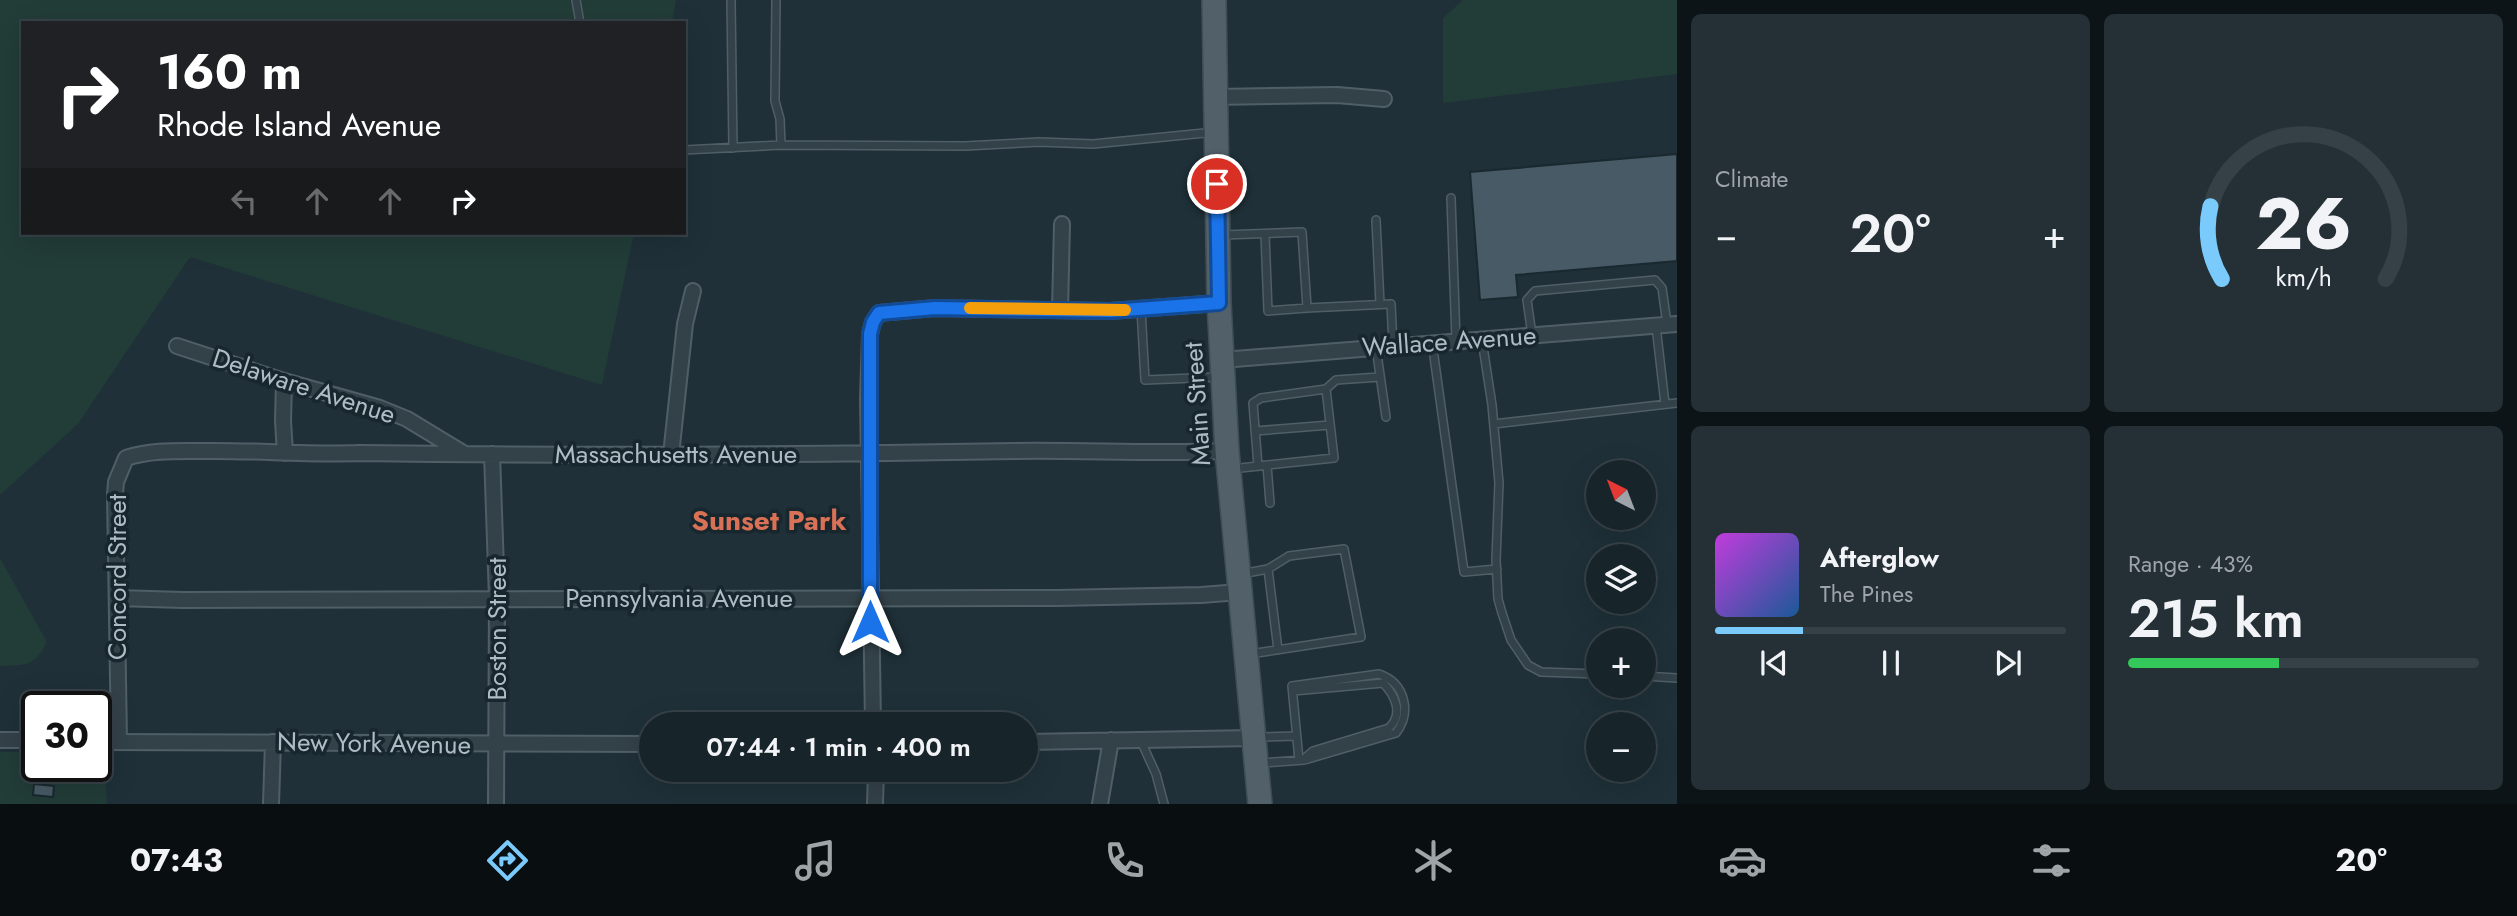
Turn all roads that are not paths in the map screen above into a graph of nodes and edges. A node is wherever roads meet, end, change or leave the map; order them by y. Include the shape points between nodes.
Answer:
1 (576, 0) edge
2 (731, 0) edge
3 (776, 0) edge
4 (1214, 0) edge
5 (580, 21) edge
6 (1215, 97) junction
7 (1384, 99) dead end
8 (1216, 132) junction
9 (781, 145) junction
10 (733, 148) junction
11 (686, 150) edge
12 (1451, 198) dead end
13 (1376, 220) dead end
14 (1062, 224) dead end
15 (1265, 234) junction
16 (1218, 236) junction
17 (693, 291) dead end
18 (1219, 303) junction
19 (1380, 304) junction
20 (1141, 308) junction
21 (1307, 308) junction
22 (1060, 310) junction
23 (1666, 325) edge
24 (1532, 335) junction
25 (1482, 338) junction
26 (1457, 340) junction
27 (1432, 342) junction
28 (1393, 345) junction
29 (177, 346) dead end
30 (1376, 347) junction
31 (1222, 368) junction
32 (1380, 377) junction
33 (284, 381) junction
34 (1326, 389) junction
35 (1677, 403) edge
36 (1665, 404) junction
37 (1386, 416) dead end
38 (1494, 424) junction
39 (1330, 425) junction
40 (1255, 431) junction
41 (285, 453) junction
42 (869, 453) junction
43 (464, 454) junction
44 (492, 454) junction
45 (671, 455) junction
46 (126, 457) joint
47 (1228, 460) junction
48 (1268, 465) junction
49 (1258, 466) junction
50 (1270, 503) dead end
51 (1268, 569) junction
52 (1497, 569) junction
53 (1239, 583) junction
54 (117, 598) junction
55 (496, 598) junction
56 (870, 598) junction
57 (1278, 650) junction
58 (1246, 655) junction
59 (1586, 674) edge
60 (1656, 677) edge
61 (1677, 678) edge
62 (873, 712) edge
63 (1297, 736) junction
64 (1254, 738) junction
65 (1140, 739) junction
66 (0, 740) edge
67 (21, 740) edge
68 (1111, 740) junction
69 (112, 741) edge
70 (119, 741) junction
71 (273, 742) junction
72 (1038, 742) edge
73 (498, 744) junction
74 (639, 744) edge
75 (1301, 760) junction
76 (1256, 763) junction
77 (876, 782) edge
78 (271, 804) edge
79 (496, 804) edge
80 (875, 804) edge
81 (1100, 804) edge
82 (1164, 804) edge
83 (1260, 804) edge

1 - 5 lane
2 - 10 lane
3 - 9 lane via 775,101
4 - 6 main road, Main Street
6 - 7 street
6 - 8 main road, Main Street
8 - 9 lane via 1093,144
8 - 16 main road, Main Street
9 - 10 lane
10 - 11 lane
12 - 26 lane
13 - 19 lane
14 - 22 street
15 - 16 lane
15 - 21 lane via 1302,233
15 - 21 lane via 1268,311
16 - 18 main road, Main Street
17 - 45 street via 685,324
18 - 20 street
18 - 31 main road, Main Street
19 - 21 lane
19 - 28 lane via 1391,304
20 - 22 street
20 - 31 lane via 1145,380
22 - 42 street via 935,308 879,313 870,334
23 - 24 street, Wallace Avenue
23 - 24 lane via 1662,288 1655,280 1535,291 1527,300
23 - 36 lane
24 - 25 street, Wallace Avenue
25 - 26 street, Wallace Avenue
25 - 38 lane
26 - 27 street, Wallace Avenue
27 - 28 street, Wallace Avenue
27 - 52 lane via 1464,572
28 - 30 street, Wallace Avenue
29 - 33 street, Delaware Avenue
30 - 31 street, Wallace Avenue
30 - 32 lane
31 - 47 main road, Main Street
32 - 34 lane via 1336,380
32 - 37 lane
33 - 41 street
33 - 43 street, Delaware Avenue via 407,419
34 - 39 lane
34 - 40 lane via 1261,398 1253,403
35 - 36 lane
36 - 38 lane
38 - 52 lane via 1499,496
39 - 40 lane
39 - 48 lane via 1334,458
40 - 49 lane
41 - 43 street, Massachusetts Avenue
41 - 46 street, Massachusetts Avenue via 169,451
42 - 45 street, Massachusetts Avenue
42 - 47 street, Massachusetts Avenue via 1172,453
42 - 56 street
43 - 44 street, Massachusetts Avenue
44 - 45 street, Massachusetts Avenue
44 - 55 street, Boston Street
46 - 54 street, Concord Street via 116,482
47 - 49 lane
47 - 53 main road, Main Street
48 - 49 lane
48 - 50 lane
51 - 53 lane
51 - 57 lane
51 - 57 lane via 1289,556 1344,549 1361,637
52 - 59 lane via 1502,613 1518,653 1528,665 1541,672
53 - 56 street, Pennsylvania Avenue via 1188,595
53 - 58 main road, Main Street
54 - 55 street, Pennsylvania Avenue
54 - 70 street, Concord Street
55 - 56 street, Pennsylvania Avenue
55 - 73 street, Boston Street
56 - 62 street
57 - 58 lane
58 - 64 main road, Main Street
60 - 61 lane
63 - 64 lane
63 - 75 lane
63 - 75 lane via 1292,685 1379,674 1389,678 1402,694 1406,711 1395,733
64 - 65 street
64 - 76 main road, Main Street
65 - 68 street
65 - 82 lane
66 - 67 street
68 - 72 street
68 - 81 street
69 - 70 street, New York Avenue
70 - 71 street, New York Avenue
71 - 73 street, New York Avenue
71 - 78 street
73 - 74 street, New York Avenue
73 - 79 street, Boston Street
75 - 76 lane
76 - 83 main road, Main Street
77 - 80 street

